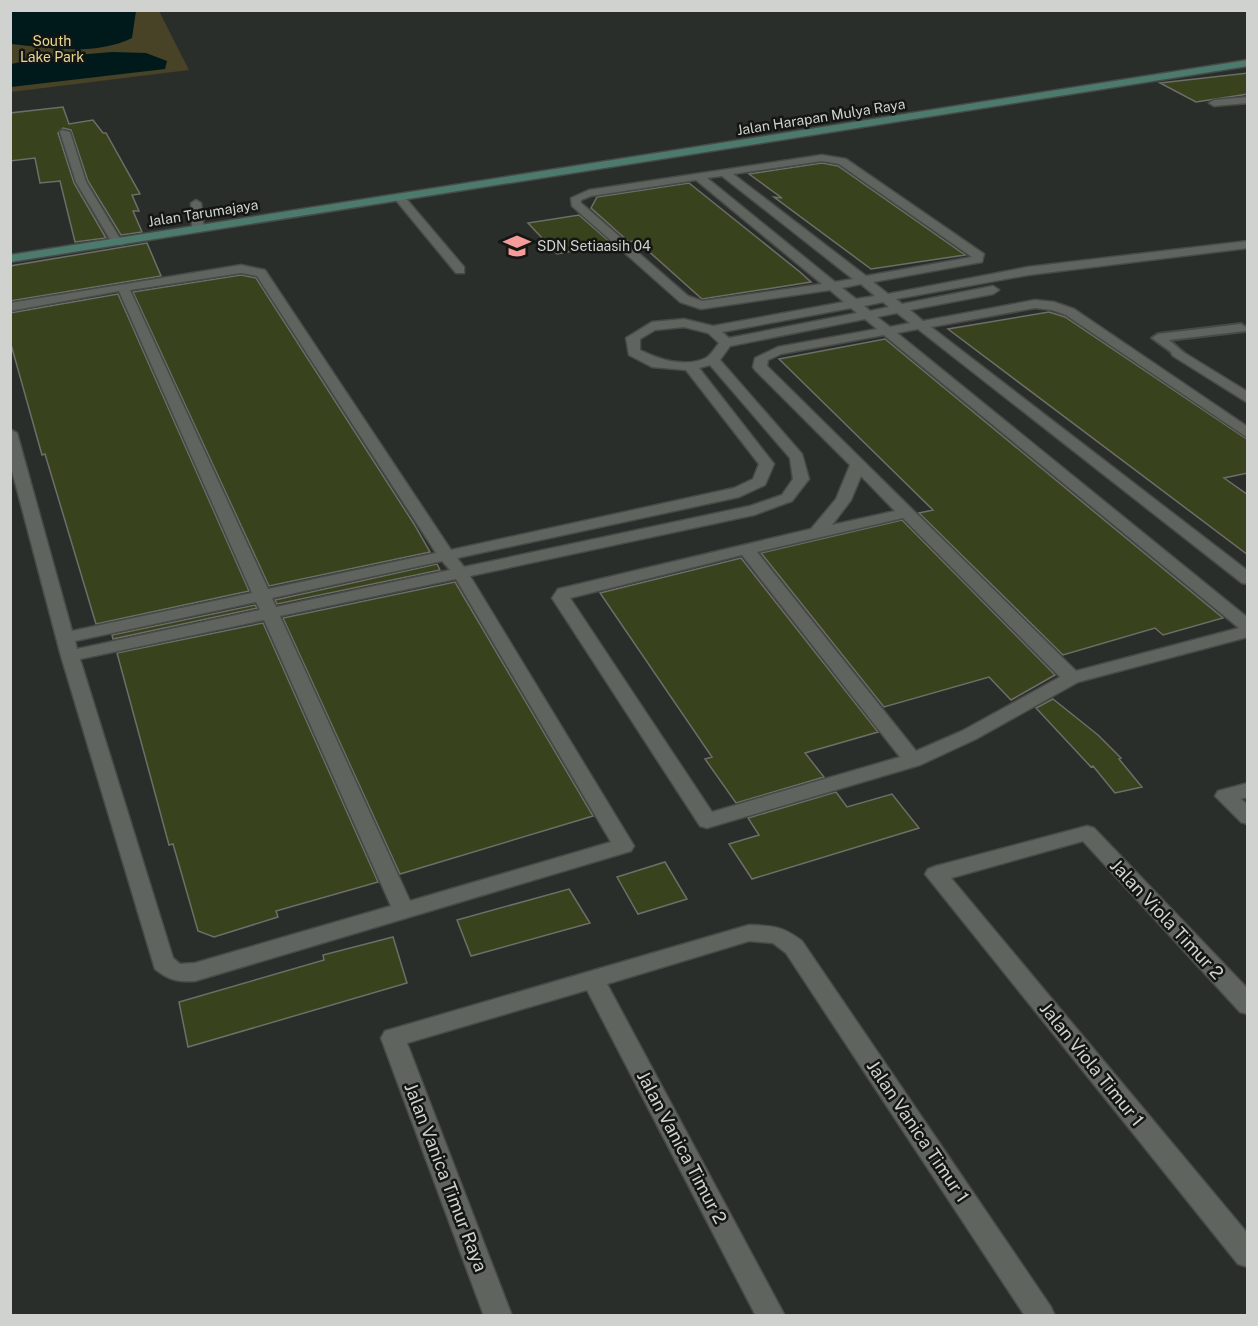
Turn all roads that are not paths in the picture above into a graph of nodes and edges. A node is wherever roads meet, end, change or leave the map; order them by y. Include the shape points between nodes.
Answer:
1 (1248, 63) edge
2 (1248, 100) edge
3 (1214, 104) dead end
4 (65, 132) dead end
5 (725, 173) junction
6 (699, 177) junction
7 (399, 197) junction
8 (196, 203) dead end
9 (198, 226) junction
10 (115, 237) junction
11 (1248, 244) edge
12 (1248, 255) edge
13 (10, 259) edge
14 (460, 270) dead end
15 (1028, 272) junction
16 (862, 281) junction
17 (1042, 281) junction
18 (833, 286) junction
19 (123, 287) junction
20 (883, 297) junction
21 (853, 303) junction
22 (10, 307) edge
23 (897, 308) junction
24 (867, 314) junction
25 (919, 326) junction
26 (1241, 328) dead end
27 (712, 330) junction
28 (888, 331) junction
29 (726, 343) junction
30 (1178, 353) joint
31 (713, 360) junction
32 (690, 366) junction
33 (1248, 399) edge
34 (10, 433) edge
35 (1248, 434) edge
36 (858, 465) junction
37 (906, 513) junction
38 (817, 533) junction
39 (746, 549) junction
40 (446, 555) junction
41 (460, 572) junction
42 (1248, 579) edge
43 (262, 596) junction
44 (270, 613) junction
45 (1248, 629) edge
46 (68, 647) junction
47 (1072, 678) junction
48 (913, 760) junction
49 (1248, 790) edge
50 (1248, 817) edge
51 (936, 874) joint
52 (404, 911) junction
53 (593, 979) junction
54 (1248, 1005) edge
55 (1248, 1255) edge
56 (498, 1316) edge
57 (771, 1316) edge
58 (1041, 1316) edge

1 - 7 street, Jalan Harapan Mulya Raya
2 - 3 street
4 - 10 street via 81,182
5 - 6 street
5 - 16 street
5 - 16 street via 822,158 842,161 978,254 978,259 968,263
6 - 18 street
6 - 18 street via 589,193 576,198 576,204 684,299 701,305
7 - 9 street, Jalan Tarumajaya
7 - 14 street
8 - 9 street
9 - 10 street, Jalan Tarumajaya
10 - 13 street, Jalan Tarumajaya
11 - 15 street
12 - 17 street
15 - 17 street
15 - 20 street
16 - 18 street
16 - 20 street
17 - 23 street
18 - 21 street
19 - 22 street
19 - 40 street via 241,269 261,273
19 - 43 street
20 - 21 street
20 - 23 street
21 - 24 street
21 - 27 street
23 - 24 street
23 - 25 street
24 - 28 street
24 - 29 street
25 - 28 street
25 - 35 street via 1035,304 1054,306 1070,312
25 - 42 street
26 - 30 lane via 1158,338
27 - 29 street
27 - 32 street via 684,323 652,326 633,338 634,352 657,364
28 - 36 street via 778,351 762,358 760,367
28 - 45 street
29 - 31 street
30 - 33 street
31 - 32 street
31 - 41 street via 796,457 801,479 787,498 754,510
32 - 40 street via 767,464 760,482 739,492
34 - 46 street
36 - 37 street
36 - 38 street via 843,500
37 - 38 street
37 - 47 street
38 - 39 street
39 - 48 street
39 - 48 street via 571,591 561,598 706,821
40 - 41 street
40 - 43 street
41 - 44 street
41 - 52 street via 624,846
43 - 44 street
43 - 46 street
44 - 46 street
44 - 52 street
45 - 47 street
46 - 52 street via 163,963 176,973 195,972
47 - 48 street via 969,735
49 - 50 street via 1225,796
51 - 54 street, Jalan Viola Timur 2 via 1086,833
51 - 55 street, Jalan Viola Timur 1
53 - 56 street, Jalan Vanica Timur Raya via 393,1038
53 - 57 street, Jalan Vanica Timur 2
53 - 58 street, Jalan Vanica Timur 1 via 749,933 778,935 794,947

